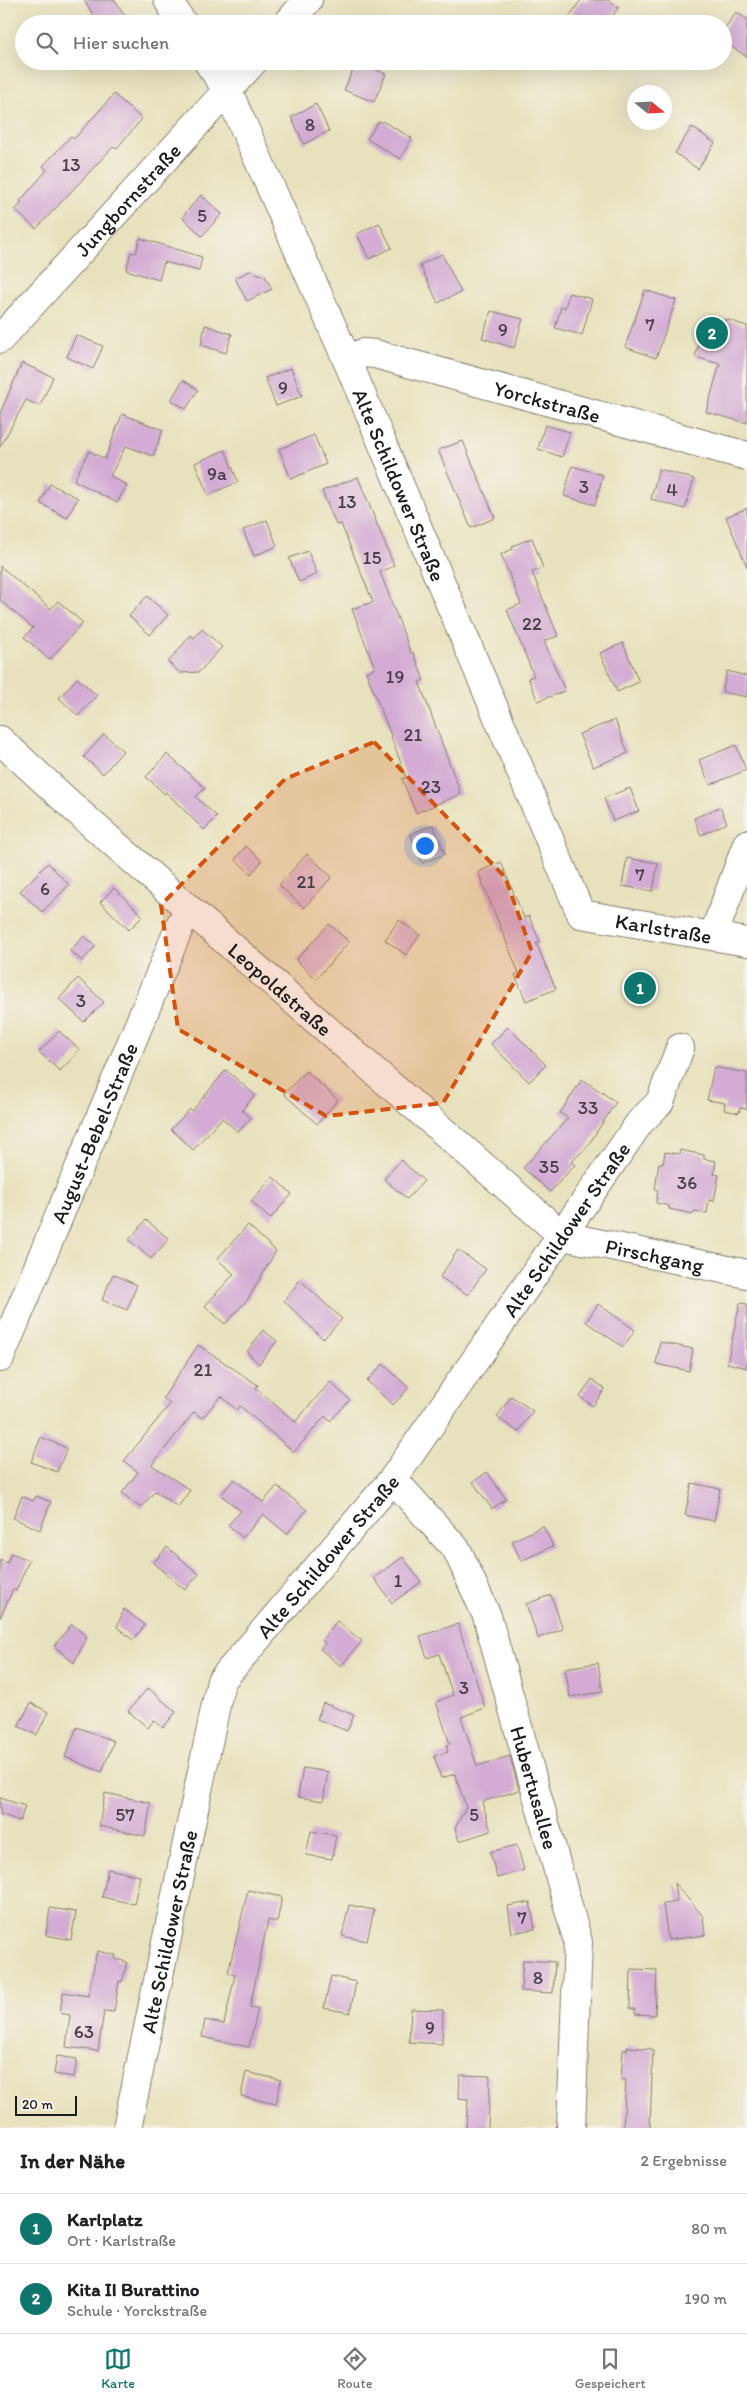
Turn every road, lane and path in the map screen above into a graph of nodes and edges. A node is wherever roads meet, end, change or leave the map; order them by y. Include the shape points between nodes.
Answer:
1 (168, 0) edge
2 (308, 0) edge
3 (177, 15) edge
4 (295, 15) edge
5 (213, 70) edge
6 (246, 70) edge
7 (228, 91) junction
8 (0, 339) edge
9 (347, 360) junction
10 (747, 456) edge
11 (0, 740) edge
12 (745, 857) edge
13 (192, 911) junction
14 (580, 914) joint
15 (712, 936) junction
16 (747, 942) edge
17 (680, 1048) dead end
18 (563, 1236) junction
19 (747, 1274) edge
20 (0, 1358) edge
21 (393, 1479) junction
22 (127, 2128) edge
23 (570, 2128) edge

1 - 3 street
2 - 4 street
5 - 7 street, Alte Schildower Straße
6 - 7 street, Jungbornstraße
7 - 8 street, Jungbornstraße
7 - 9 street, Alte Schildower Straße
9 - 10 street, Yorckstraße via 363,353 375,354
9 - 14 street, Alte Schildower Straße
11 - 13 street, Leopoldstraße
12 - 15 street
13 - 18 street, Leopoldstraße
13 - 20 street, August-Bebel-Straße via 182,922 145,1007
14 - 15 street, Karlstraße
15 - 16 street, Karlstraße
17 - 18 street, Alte Schildower Straße via 660,1102 640,1122
18 - 19 street, Pirschgang
18 - 21 street, Alte Schildower Straße
21 - 22 street, Alte Schildower Straße via 221,1682
21 - 23 street, Hubertusallee via 457,1550 487,1616 573,1923 578,1942

